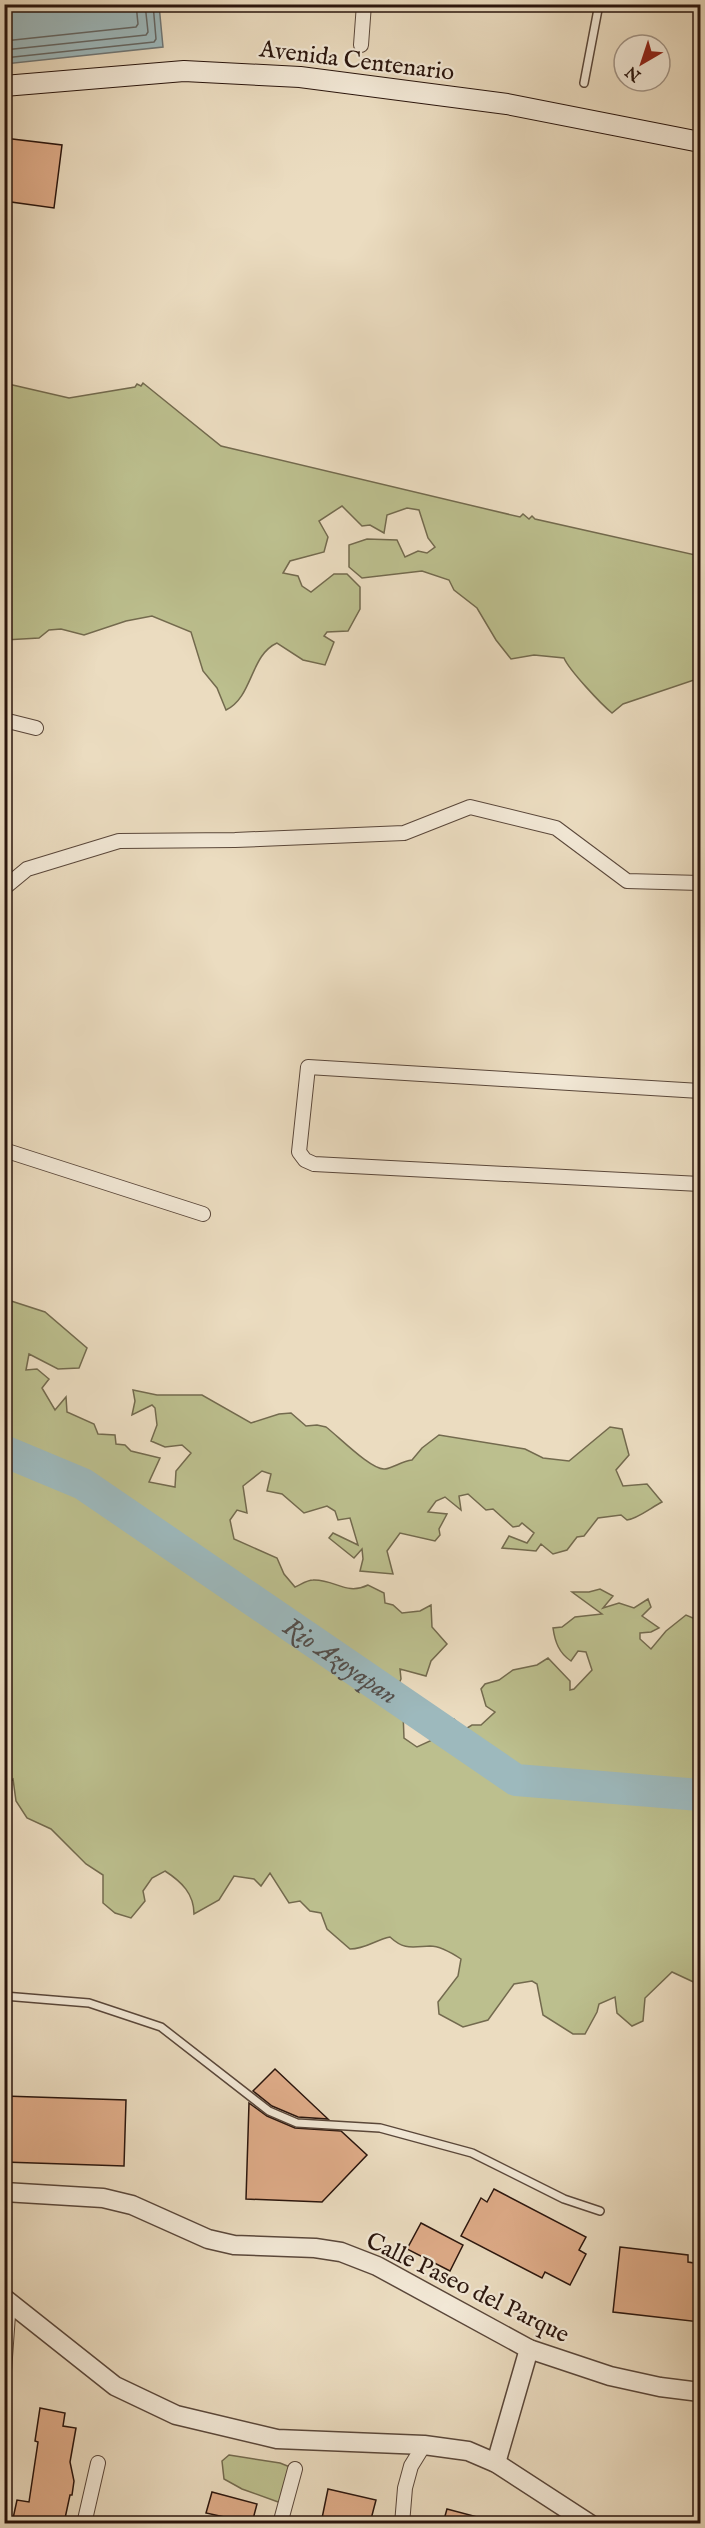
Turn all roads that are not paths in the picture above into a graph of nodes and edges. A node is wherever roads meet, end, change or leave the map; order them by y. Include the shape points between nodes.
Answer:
1 (364, 4) edge
2 (598, 4) edge
3 (361, 45) dead end
4 (584, 82) dead end
5 (4, 86) edge
6 (700, 142) edge
7 (4, 720) edge
8 (36, 728) dead end
9 (700, 883) edge
10 (4, 888) edge
11 (700, 1091) edge
12 (4, 1150) edge
13 (700, 1184) edge
14 (203, 1214) dead end
15 (4, 1996) edge
16 (4, 2192) edge
17 (600, 2211) dead end
18 (7, 2300) edge
19 (530, 2349) junction
20 (4, 2371) edge
21 (700, 2392) edge
22 (424, 2445) junction
23 (98, 2463) dead end
24 (496, 2463) junction
25 (295, 2469) dead end
26 (84, 2523) edge
27 (280, 2523) edge
28 (402, 2523) edge
29 (590, 2523) edge

1 - 3 street
2 - 4 lane
5 - 6 main road, Avenida Centenario via 184,71 300,77 507,104
7 - 8 street
9 - 10 street via 627,881 556,828 470,807 404,833 119,841 27,869
11 - 13 street via 308,1067 299,1152 314,1164
12 - 14 street
15 - 17 lane via 89,2003 161,2027 270,2111 297,2123 380,2128 472,2153 564,2199
16 - 19 street, Calle Paseo del Parque via 103,2198 132,2205 208,2239 234,2245 341,2252 377,2266
18 - 20 street
18 - 22 street via 115,2386 176,2415 277,2439
19 - 21 street, Calle Paseo del Parque via 610,2376
19 - 24 street
22 - 24 street via 468,2451
22 - 28 street via 411,2466
23 - 26 street
24 - 29 street
25 - 27 street

